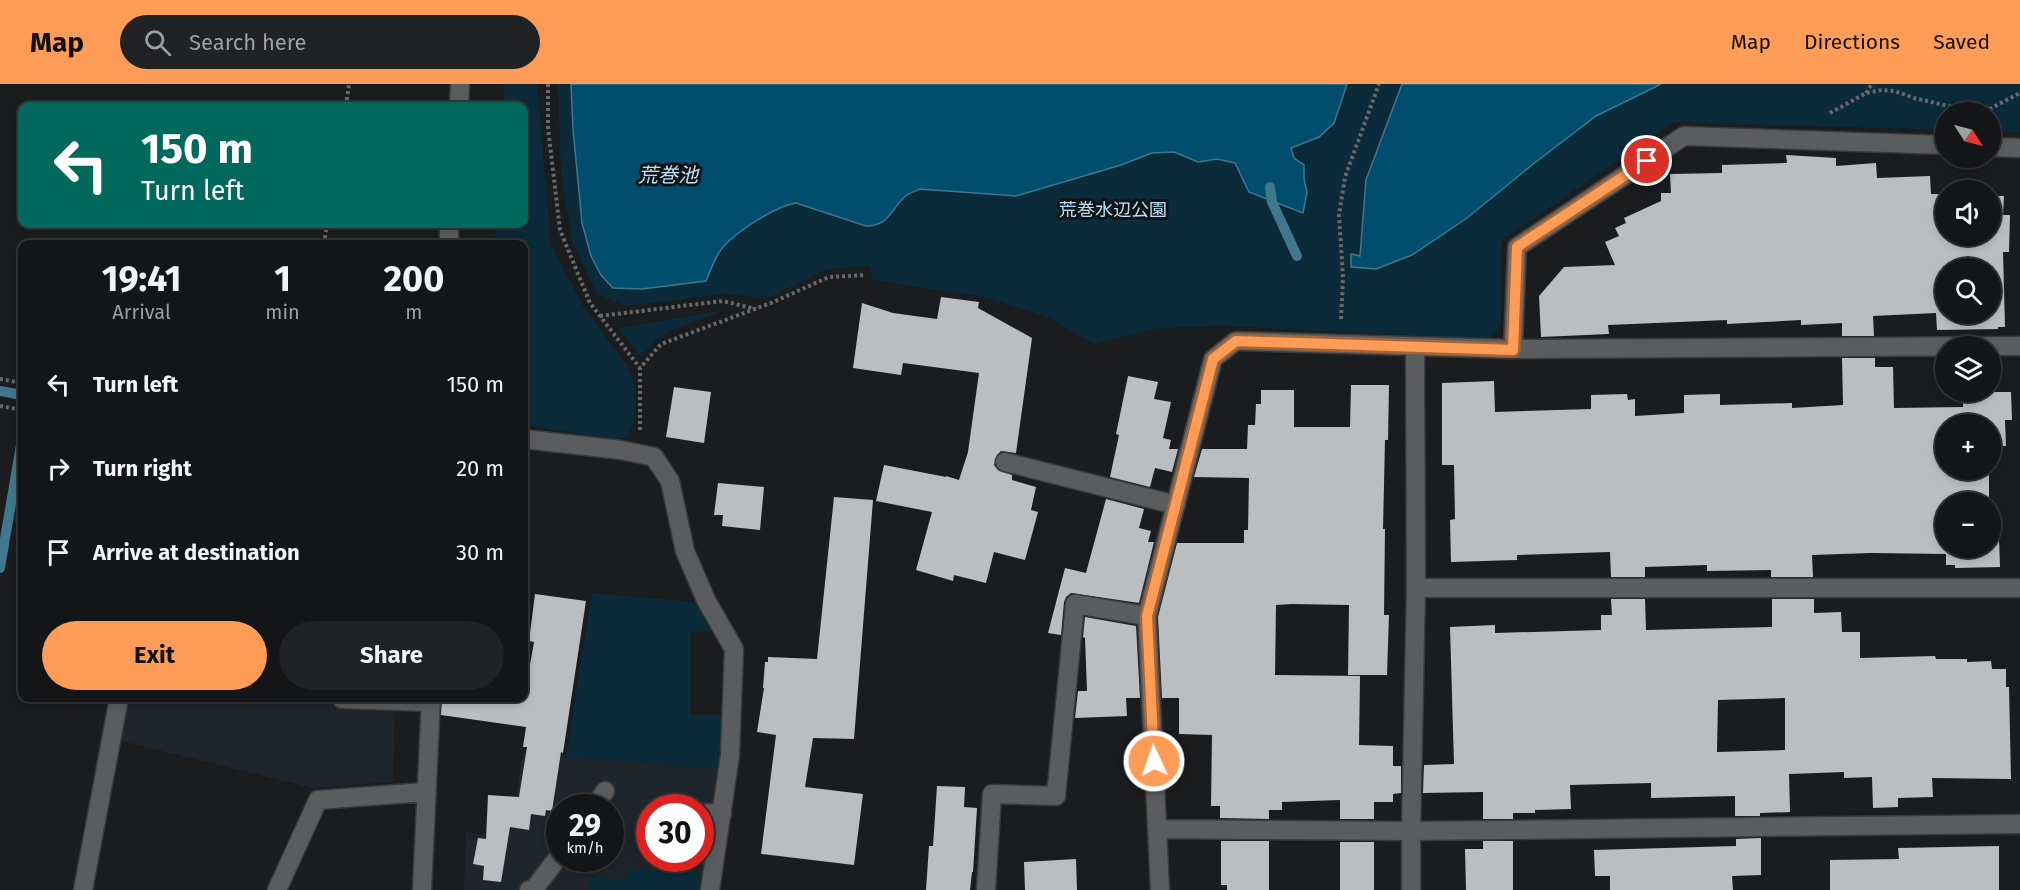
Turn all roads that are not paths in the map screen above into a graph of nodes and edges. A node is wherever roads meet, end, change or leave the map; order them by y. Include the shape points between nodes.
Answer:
1 (460, 84) edge
2 (459, 102) edge
3 (1935, 145) edge
4 (2001, 147) edge
5 (2020, 148) edge
6 (2020, 346) edge
7 (1415, 347) junction
8 (1513, 350) junction
9 (528, 440) edge
10 (1005, 462) dead end
11 (1176, 506) junction
12 (1416, 588) junction
13 (2020, 588) edge
14 (1147, 616) junction
15 (118, 702) edge
16 (430, 702) edge
17 (605, 791) dead end
18 (425, 792) junction
19 (603, 794) edge
20 (714, 814) edge
21 (722, 814) junction
22 (2020, 824) edge
23 (1158, 829) junction
24 (1411, 831) junction
25 (547, 872) edge
26 (83, 890) edge
27 (277, 890) edge
28 (422, 890) edge
29 (529, 890) edge
30 (710, 890) edge
31 (986, 890) edge
32 (1160, 890) edge
33 (1411, 890) edge

1 - 2 street
3 - 8 street via 1684,136 1517,247
4 - 5 street
6 - 8 street
7 - 8 street
7 - 11 street via 1236,341 1213,359
7 - 12 street
9 - 21 street via 654,457 670,481 685,551 706,600 734,649 730,755
10 - 11 street
11 - 14 street
12 - 13 street
12 - 24 street
14 - 23 street
14 - 31 street via 1075,604 1056,796 992,794
15 - 26 street
16 - 18 street
17 - 19 street
18 - 27 street via 318,800
18 - 28 street
20 - 21 street
21 - 30 street
22 - 24 street
23 - 24 street
23 - 32 street
24 - 33 street
25 - 29 street

